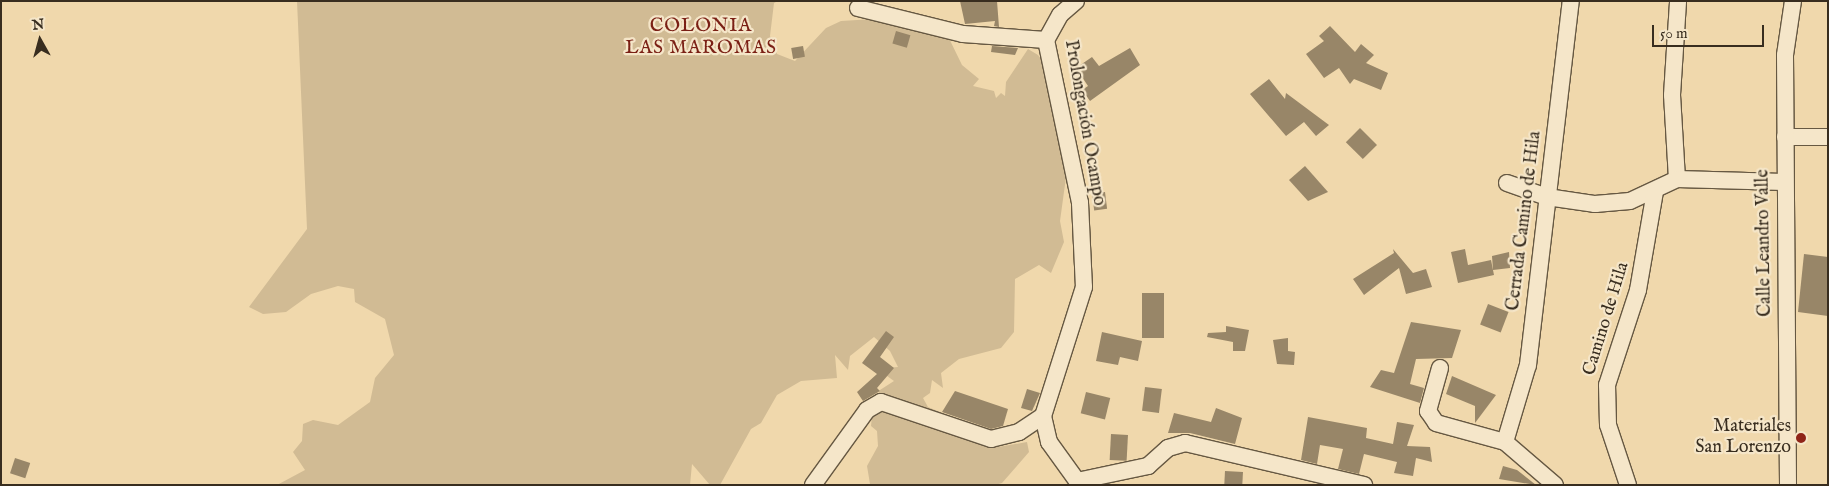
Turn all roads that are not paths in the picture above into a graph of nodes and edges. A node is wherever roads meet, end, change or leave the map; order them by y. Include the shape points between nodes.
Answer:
1 (1076, 1) edge
2 (1571, 1) edge
3 (1678, 1) edge
4 (1793, 1) edge
5 (858, 8) dead end
6 (1046, 40) junction
7 (1784, 137) junction
8 (1828, 137) edge
9 (1676, 180) junction
10 (1784, 182) junction
11 (1507, 183) dead end
12 (1656, 192) junction
13 (1547, 197) junction
14 (1440, 368) dead end
15 (1043, 416) junction
16 (1505, 442) junction
17 (1079, 483) edge
18 (813, 485) edge
19 (1364, 485) edge
20 (1554, 485) edge
21 (1628, 485) edge
22 (1788, 485) edge

1 - 6 street, Prolongación Ocampo via 1060,15
2 - 13 street, Cerrada Camino de Hila
3 - 9 street via 1672,95
4 - 7 street, Calle Leandro Valle via 1786,29
5 - 6 street via 963,34
6 - 15 street, Prolongación Ocampo via 1080,204 1084,287
7 - 8 street
7 - 10 street, Calle Leandro Valle
9 - 10 street
9 - 12 street
10 - 22 street, Calle Leandro Valle
11 - 13 street
12 - 13 street via 1605,204
12 - 21 street, Camino de Hila via 1638,290 1606,385 1608,425
13 - 16 street, Cerrada Camino de Hila via 1528,365
14 - 16 street via 1430,396 1430,416 1446,427
15 - 17 street via 1049,442
15 - 18 street via 1019,432 991,439 881,402 867,410
16 - 20 street
17 - 19 street via 1148,466 1168,448 1185,443

